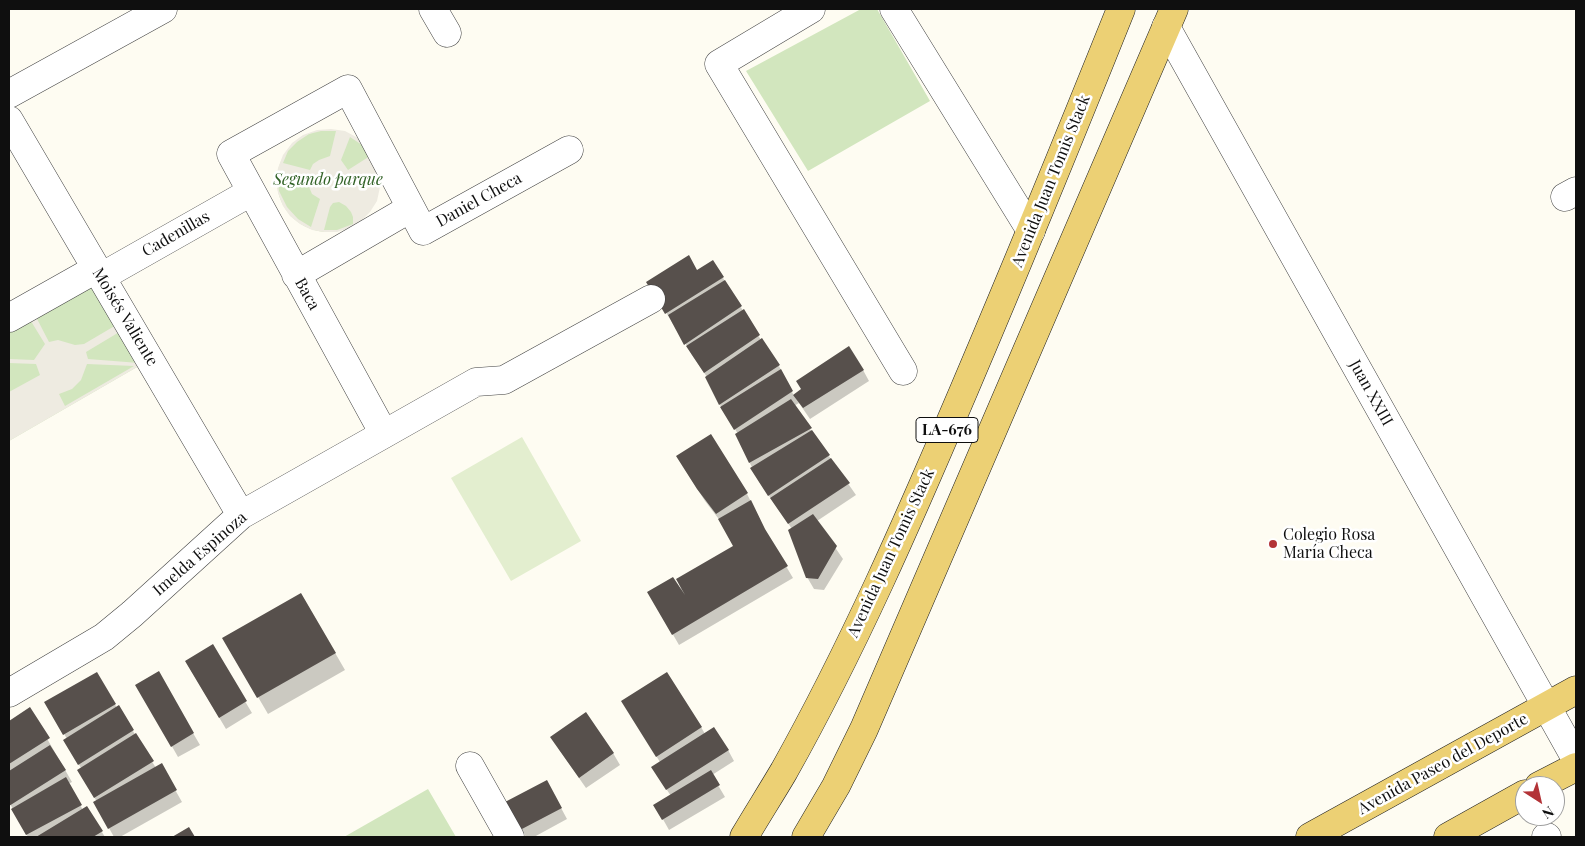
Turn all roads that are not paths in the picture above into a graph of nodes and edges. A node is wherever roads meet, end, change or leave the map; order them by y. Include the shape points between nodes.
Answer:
1 (163, 9) edge
2 (433, 9) edge
3 (812, 9) edge
4 (894, 9) edge
5 (1121, 9) edge
6 (1170, 18) edge
7 (447, 33) dead end
8 (9, 94) edge
9 (9, 120) edge
10 (569, 150) dead end
11 (251, 192) junction
12 (417, 220) junction
13 (1032, 231) junction
14 (99, 273) junction
15 (296, 274) junction
16 (651, 299) dead end
17 (9, 318) edge
18 (903, 370) dead end
19 (384, 434) junction
20 (241, 515) junction
21 (1576, 690) edge
22 (9, 693) edge
23 (1547, 706) junction
24 (1576, 758) edge
25 (470, 766) dead end
26 (1576, 766) edge
27 (1558, 776) edge
28 (1515, 800) edge
29 (510, 837) edge
30 (744, 837) edge
31 (806, 837) edge
32 (1310, 837) edge
33 (1448, 837) edge

1 - 8 street
2 - 7 street
3 - 18 street via 720,64
4 - 13 street
5 - 13 main road, Avenida Juan Tomis Stack / LA-676
6 - 23 street, Juan XXIII
6 - 31 main road, LA-676 via 864,729
9 - 14 street, Moisés Valiente
10 - 12 street, Daniel Checa
11 - 12 street, Baca via 231,154 348,89
11 - 14 street, Cadenillas
11 - 15 street, Baca
12 - 15 street, Daniel Checa
13 - 30 main road, Avenida Juan Tomis Stack / LA-676 via 867,609 784,770
14 - 17 street, Cadenillas
14 - 20 street, Moisés Valiente
15 - 19 street, Baca
16 - 19 street, Imelda Espinoza via 504,380 476,382
19 - 20 street, Imelda Espinoza
20 - 22 street, Imelda Espinoza via 104,636
21 - 23 main road, Avenida Paseo del Deporte
23 - 24 street, Juan XXIII
23 - 32 main road, Avenida Paseo del Deporte
25 - 29 street
26 - 27 main road
28 - 33 main road

